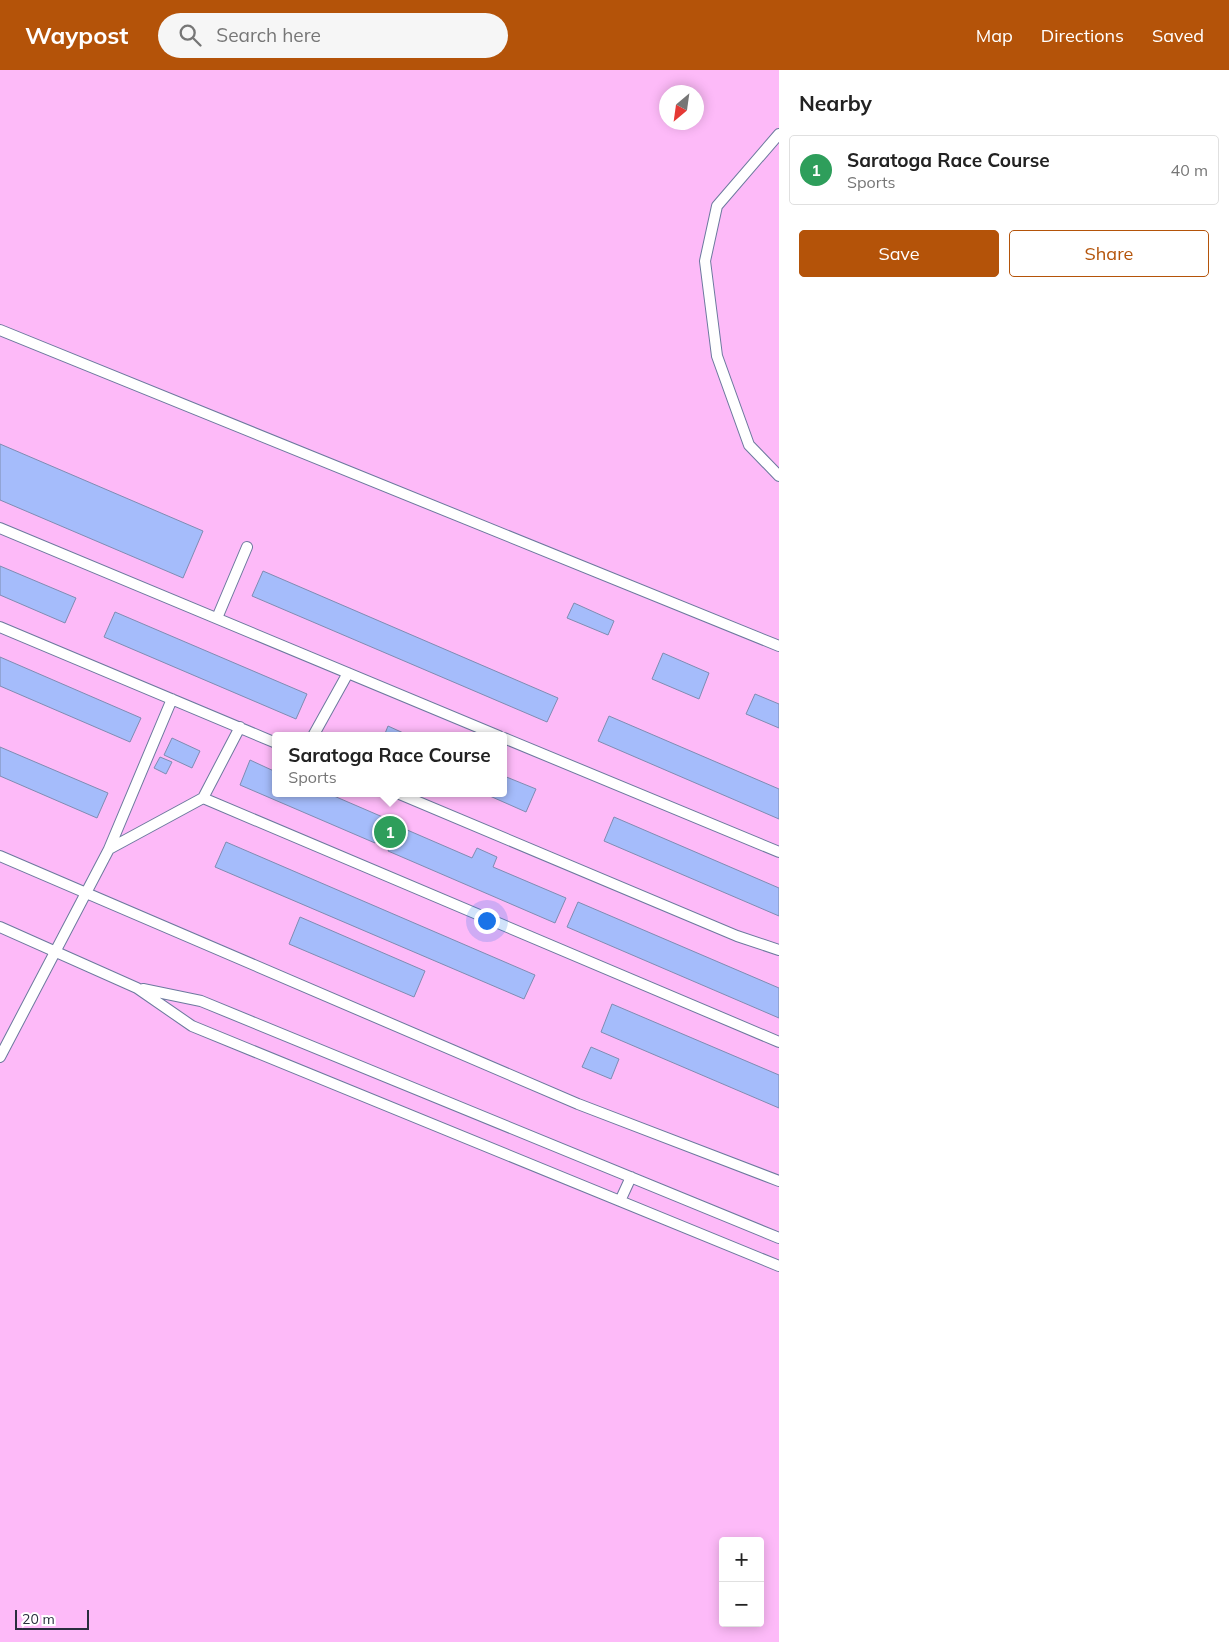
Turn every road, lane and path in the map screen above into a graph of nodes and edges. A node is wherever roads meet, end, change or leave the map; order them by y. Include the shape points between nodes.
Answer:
1 (779, 134) edge
2 (0, 330) edge
3 (779, 476) edge
4 (0, 528) edge
5 (247, 547) dead end
6 (217, 618) junction
7 (0, 627) edge
8 (779, 646) edge
9 (348, 672) junction
10 (172, 699) junction
11 (240, 727) junction
12 (315, 732) edge
13 (490, 732) edge
14 (507, 739) edge
15 (272, 741) edge
16 (407, 797) edge
17 (203, 798) junction
18 (109, 849) junction
19 (779, 852) edge
20 (0, 856) edge
21 (85, 893) junction
22 (0, 927) edge
23 (779, 950) edge
24 (54, 951) junction
25 (137, 988) junction
26 (779, 1042) edge
27 (0, 1057) edge
28 (630, 1177) junction
29 (779, 1181) edge
30 (620, 1201) junction
31 (779, 1238) edge
32 (779, 1266) edge

1 - 3 lane via 717,206 705,261 717,356 749,445
2 - 8 lane
4 - 6 lane
5 - 6 lane
6 - 9 lane
7 - 10 lane
9 - 12 lane
9 - 13 lane
10 - 11 lane
10 - 18 lane
11 - 15 lane
11 - 17 lane
14 - 19 lane
16 - 23 lane via 737,936
17 - 18 lane
17 - 26 lane
18 - 21 lane
20 - 21 lane
21 - 24 lane
21 - 29 lane via 578,1104
22 - 24 lane
24 - 25 lane
24 - 27 lane
25 - 28 lane via 201,1001
25 - 30 lane via 192,1026
28 - 30 lane
28 - 31 lane
30 - 32 lane

